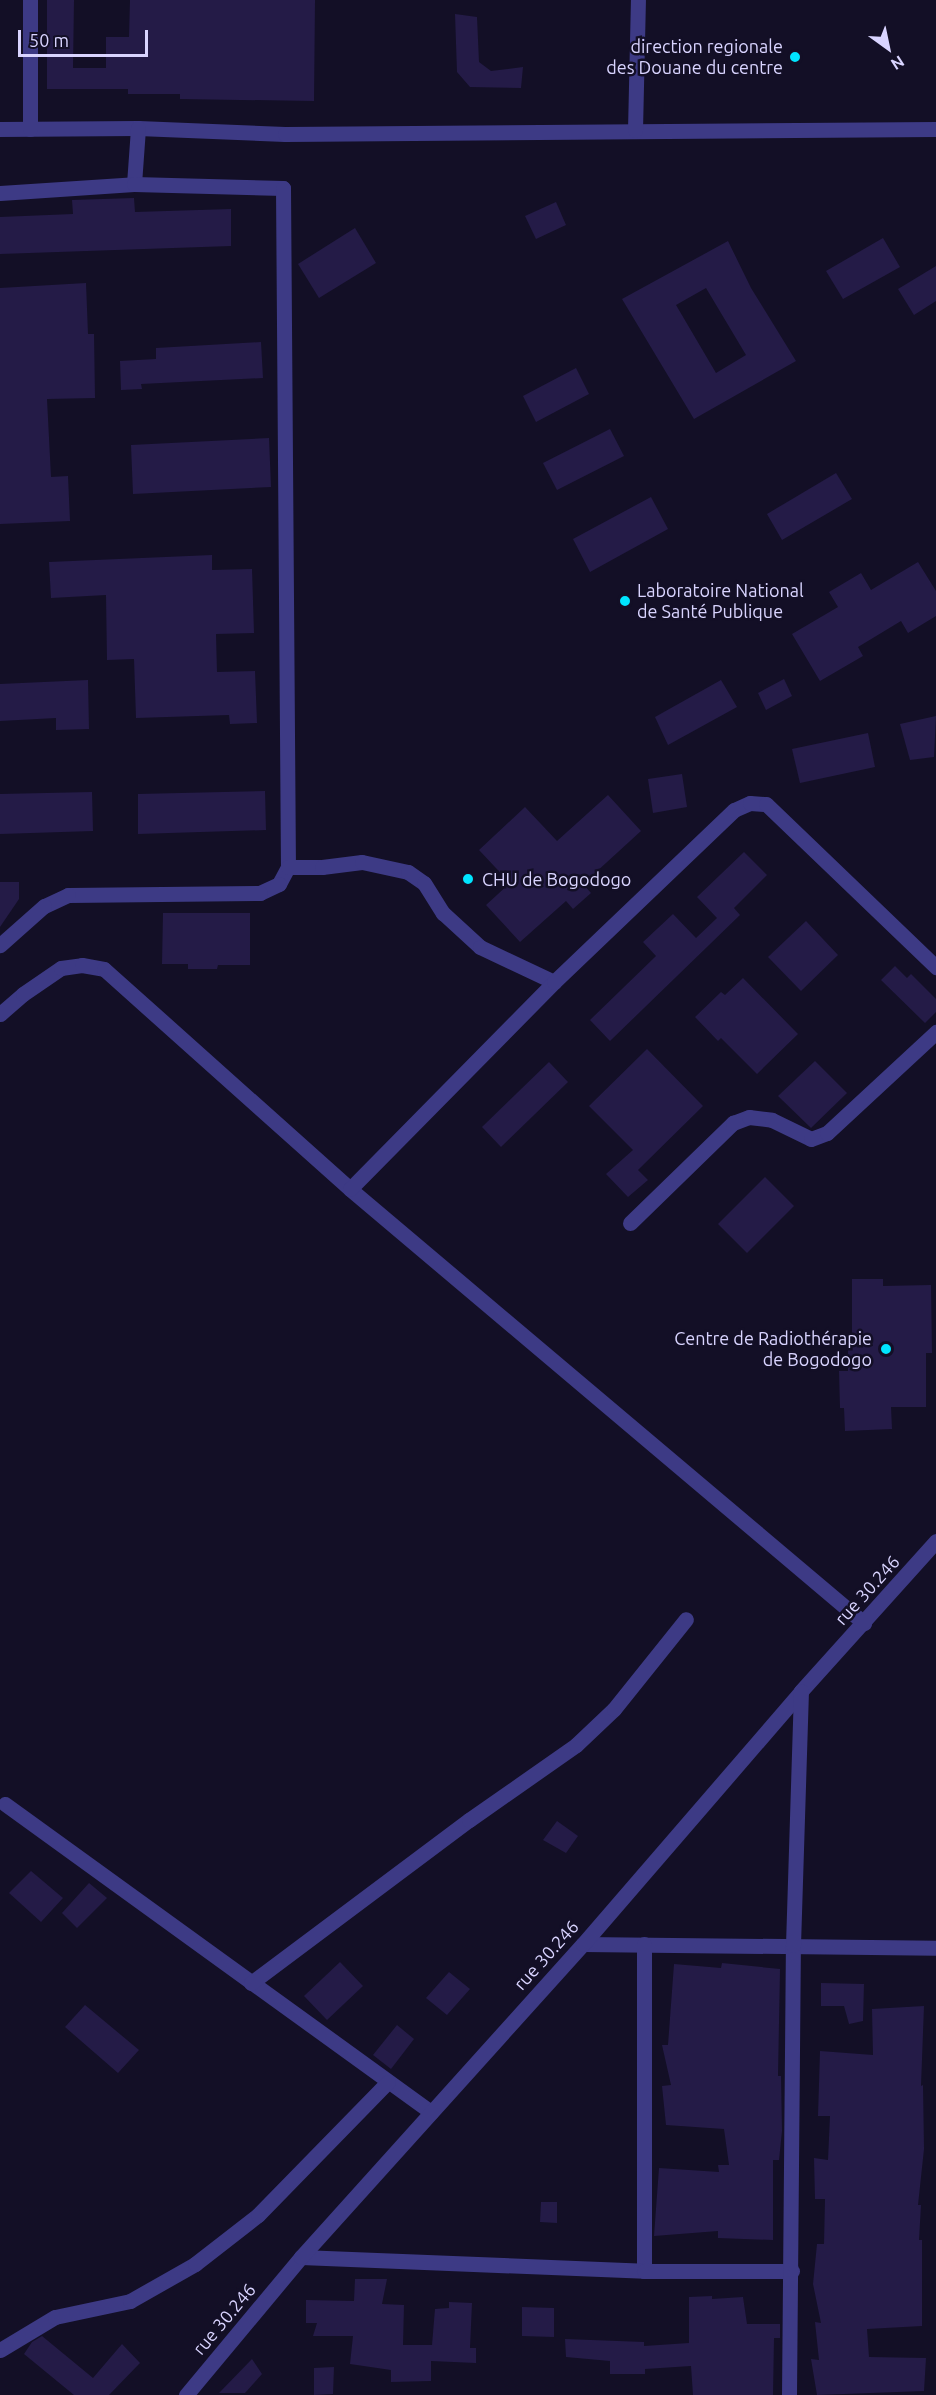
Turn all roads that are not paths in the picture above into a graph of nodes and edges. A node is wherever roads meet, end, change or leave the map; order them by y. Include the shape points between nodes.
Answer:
1 (30, 0) edge
2 (638, 0) edge
3 (138, 128) junction
4 (0, 129) edge
5 (30, 129) junction
6 (936, 129) edge
7 (635, 130) junction
8 (134, 184) junction
9 (0, 194) edge
10 (288, 867) junction
11 (0, 945) edge
12 (936, 967) edge
13 (554, 982) junction
14 (0, 1014) edge
15 (936, 1032) edge
16 (350, 1189) junction
17 (630, 1223) dead end
18 (936, 1541) edge
19 (686, 1619) dead end
20 (864, 1623) junction
21 (801, 1691) junction
22 (5, 1804) dead end
23 (583, 1944) junction
24 (644, 1944) junction
25 (793, 1945) junction
26 (936, 1948) edge
27 (251, 1983) junction
28 (388, 2082) junction
29 (431, 2112) junction
30 (301, 2258) junction
31 (644, 2271) junction
32 (792, 2271) junction
33 (0, 2350) edge
34 (186, 2395) edge
35 (789, 2395) edge

1 - 5 street
2 - 7 street
3 - 5 street
3 - 7 street via 285,134
3 - 8 street
4 - 5 street
6 - 7 street
8 - 9 street
8 - 10 street via 282,188
10 - 11 street via 279,884 260,893 68,895 44,906
10 - 13 street via 362,862 408,872 424,883 443,913 480,947
12 - 13 street via 766,804 750,803 734,810
13 - 16 street
14 - 16 street via 61,968 82,965 105,969
15 - 17 street via 828,1133 812,1138 760,1118 733,1123
16 - 20 street
18 - 20 street, rue 30.246
19 - 27 street via 614,1709 576,1745
20 - 21 street, rue 30.246
21 - 23 street, rue 30.246
21 - 25 street
22 - 27 street
23 - 24 street
23 - 29 street, rue 30.246
24 - 25 street
24 - 31 street
25 - 26 street
25 - 32 street
27 - 28 street
28 - 29 street
28 - 33 street via 258,2215 195,2264 130,2301 55,2317
29 - 30 street, rue 30.246
30 - 31 street
30 - 34 street, rue 30.246
31 - 32 street
32 - 35 street

